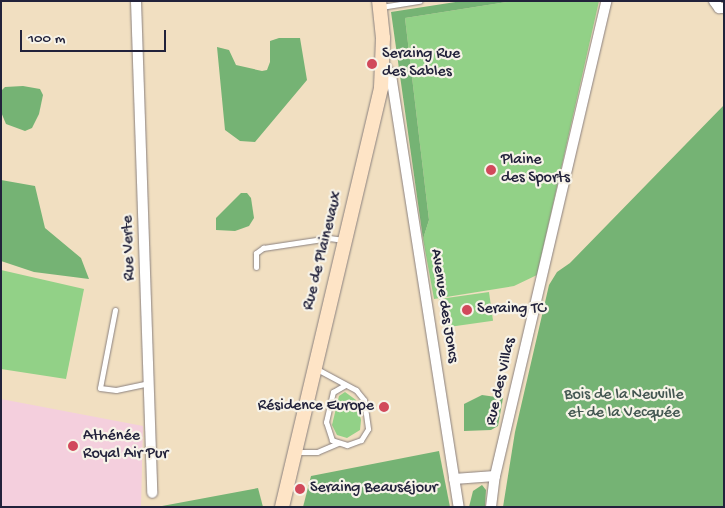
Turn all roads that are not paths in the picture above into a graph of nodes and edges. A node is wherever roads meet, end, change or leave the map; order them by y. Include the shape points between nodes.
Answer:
1 (136, 1) edge
2 (420, 1) edge
3 (606, 1) edge
4 (714, 1) edge
5 (380, 4) edge
6 (724, 8) edge
7 (383, 63) junction
8 (377, 107) junction
9 (397, 110) junction
10 (345, 240) junction
11 (256, 267) dead end
12 (115, 310) dead end
13 (315, 368) junction
14 (149, 383) junction
15 (345, 385) junction
16 (338, 443) junction
17 (296, 452) junction
18 (495, 476) junction
19 (454, 479) junction
20 (152, 493) dead end
21 (282, 507) edge
22 (459, 507) edge
23 (491, 507) edge

1 - 14 street, Rue Verte
2 - 5 lane
3 - 18 street, Rue des Villas
4 - 6 street via 718,8
5 - 7 street, Rue de Plainevaux
7 - 8 street, Rue de Plainevaux
7 - 9 street, Avenue des Joncs via 391,74
8 - 9 street via 389,104
8 - 10 street, Rue de Plainevaux
9 - 19 street, Avenue des Joncs
10 - 11 lane via 328,238 263,248 256,253
10 - 13 street, Rue de Plainevaux
12 - 14 lane via 100,388 116,390
13 - 15 lane
13 - 17 street, Rue de Plainevaux
14 - 20 street, Rue Verte
15 - 16 lane via 333,392 326,422 328,434
15 - 16 lane via 362,395 369,424 364,437 358,442
16 - 17 lane via 317,452
17 - 21 street, Rue de Plainevaux
18 - 19 street
18 - 23 street, Rue des Villas
19 - 22 street, Avenue des Joncs

